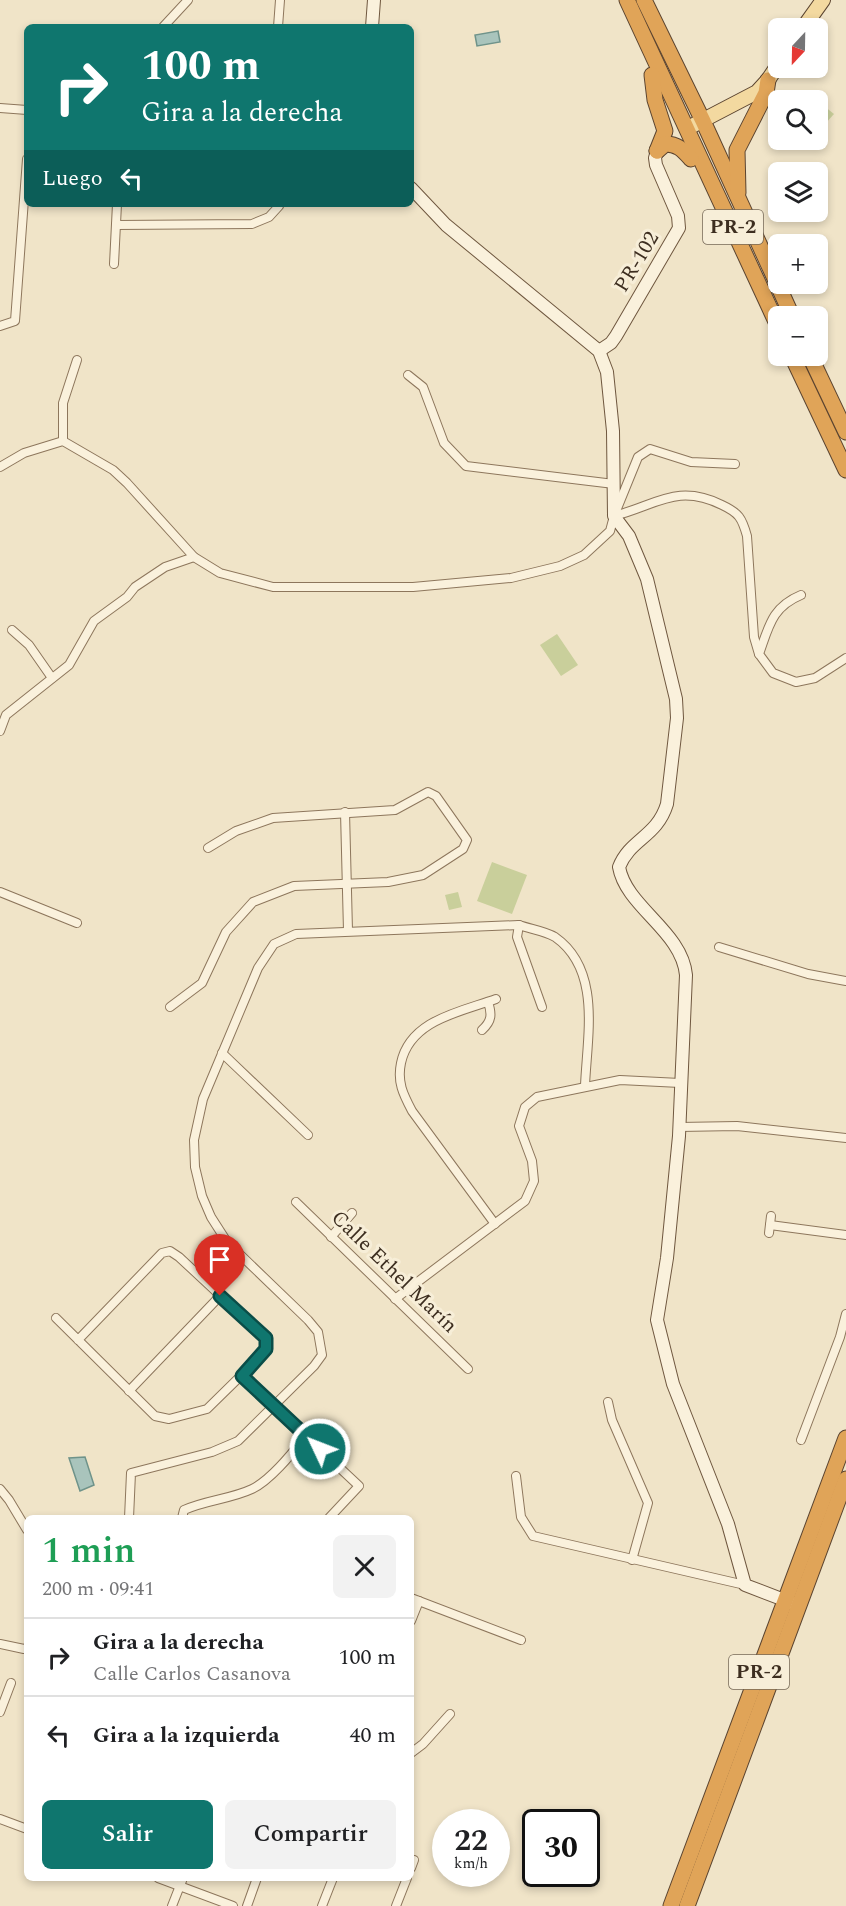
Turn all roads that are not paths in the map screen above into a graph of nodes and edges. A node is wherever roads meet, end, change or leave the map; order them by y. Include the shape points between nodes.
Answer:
1 (188, 0) edge
2 (280, 0) edge
3 (374, 0) edge
4 (617, 0) edge
5 (627, 0) edge
6 (644, 0) edge
7 (823, 0) edge
8 (810, 18) edge
9 (166, 24) edge
10 (278, 24) edge
11 (372, 24) edge
12 (652, 75) junction
13 (768, 80) joint
14 (0, 108) edge
15 (24, 110) edge
16 (703, 121) junction
17 (688, 128) junction
18 (657, 151) junction
19 (691, 159) junction
20 (414, 191) edge
21 (739, 202) junction
22 (24, 207) edge
23 (117, 207) edge
24 (278, 207) edge
25 (116, 225) junction
26 (114, 264) dead end
27 (751, 267) junction
28 (769, 306) edge
29 (787, 306) edge
30 (0, 326) edge
31 (599, 351) junction
32 (77, 360) dead end
33 (797, 366) edge
34 (815, 366) edge
35 (408, 375) dead end
36 (846, 432) edge
37 (63, 441) junction
38 (735, 464) dead end
39 (0, 467) edge
40 (846, 470) edge
41 (614, 484) junction
42 (614, 516) junction
43 (194, 557) junction
44 (801, 595) dead end
45 (12, 630) dead end
46 (759, 654) junction
47 (846, 658) edge
48 (52, 678) junction
49 (0, 731) edge
50 (345, 813) junction
51 (208, 848) dead end
52 (347, 883) junction
53 (0, 892) edge
54 (77, 922) dead end
55 (519, 925) junction
56 (348, 931) junction
57 (719, 947) dead end
58 (846, 981) edge
59 (547, 992) dead end
60 (539, 998) junction
61 (173, 1005) dead end
62 (542, 1007) dead end
63 (482, 1030) dead end
64 (222, 1053) junction
65 (680, 1083) junction
66 (585, 1086) junction
67 (679, 1127) junction
68 (308, 1135) dead end
69 (846, 1137) edge
70 (296, 1202) dead end
71 (352, 1213) dead end
72 (495, 1224) junction
73 (770, 1225) dead end
74 (846, 1235) edge
75 (331, 1236) junction
76 (220, 1296) junction
77 (395, 1299) junction
78 (846, 1314) edge
79 (56, 1318) dead end
80 (78, 1340) junction
81 (468, 1369) dead end
82 (242, 1376) junction
83 (129, 1391) junction
84 (608, 1402) dead end
85 (274, 1406) junction
86 (306, 1436) junction
87 (846, 1438) edge
88 (801, 1440) dead end
89 (516, 1476) dead end
90 (846, 1479) edge
91 (0, 1489) edge
92 (129, 1515) edge
93 (183, 1515) edge
94 (332, 1515) edge
95 (24, 1525) edge
96 (632, 1560) junction
97 (745, 1585) junction
98 (415, 1600) edge
99 (793, 1603) junction
100 (521, 1640) dead end
101 (0, 1644) edge
102 (24, 1649) edge
103 (11, 1683) dead end
104 (0, 1712) edge
105 (450, 1714) dead end
106 (414, 1751) edge
107 (0, 1819) edge
108 (24, 1828) edge
109 (256, 1881) edge
110 (332, 1881) edge
111 (406, 1881) edge
112 (181, 1882) edge
113 (172, 1906) edge
114 (233, 1906) edge
115 (247, 1906) edge
116 (322, 1906) edge
117 (396, 1906) edge
118 (671, 1906) edge
119 (687, 1906) edge

1 - 9 street
2 - 10 street
3 - 11 street
4 - 12 highway
5 - 17 highway, PR-2
6 - 16 highway, PR-2
7 - 8 main road
12 - 18 highway via 665,130
12 - 19 highway
13 - 16 main road via 743,101
13 - 21 highway via 766,93 737,150
14 - 15 street
16 - 17 main road
16 - 21 highway, PR-2
17 - 27 highway, PR-2
18 - 19 highway via 665,144 675,145
18 - 31 street, PR-102 / PR-102 via 656,165 678,216 679,228 616,336
19 - 27 highway via 741,259
20 - 31 street via 446,225
21 - 29 highway, PR-2
22 - 30 street via 15,321
23 - 25 street
24 - 25 street via 269,217 252,224
25 - 26 street
27 - 28 highway, PR-2
31 - 41 street via 607,372
32 - 37 street via 63,404
33 - 40 highway
34 - 36 highway
35 - 41 street via 423,387 444,443 466,465
37 - 39 street via 24,453
37 - 43 street via 120,477
38 - 42 street via 691,462 650,449 638,457
41 - 42 street
42 - 43 street via 610,531 584,555 560,566 512,578 413,587 273,587 220,573
42 - 46 street via 664,498 690,494 736,512 747,536 754,638
42 - 65 street via 633,545 647,579 676,699 677,718 663,816 626,853 619,867 625,884 685,964
43 - 48 street via 165,567 94,621 69,664
44 - 46 street via 773,615
45 - 48 street via 29,645
46 - 47 street via 773,673 796,682 815,678
48 - 49 street via 6,716
50 - 51 street via 273,818 236,831
50 - 52 street
50 - 52 street via 395,810 428,792 436,796 467,840 463,849 423,875 388,882
52 - 56 street
52 - 61 street via 294,886 253,902 226,932 202,983
53 - 54 street
55 - 56 street
55 - 60 street via 517,937
55 - 66 street via 552,935 568,948 581,968 589,1001
56 - 64 street via 296,934 274,944 258,968
57 - 58 street via 808,974
59 - 60 street
60 - 62 street
63 - 72 street via 491,1017 492,1000 438,1019 416,1032 403,1052 399,1074 402,1093 412,1111
64 - 68 street
64 - 85 street via 202,1099 194,1140 202,1196 227,1242 308,1320 321,1342 322,1356
65 - 66 street via 620,1080
65 - 67 street
66 - 72 street via 537,1097 525,1107 519,1126 532,1161 534,1181 525,1201
67 - 69 street via 737,1126
67 - 97 street via 657,1320 673,1384 728,1524
70 - 75 street, Calle Ethel Marín
71 - 75 street
72 - 77 street
73 - 74 street
75 - 77 street, Calle Ethel Marín
76 - 80 street via 179,1257 170,1251 162,1252
76 - 82 street via 266,1338 266,1349
76 - 83 street
77 - 81 street, Calle Ethel Marín
78 - 88 street
79 - 80 street
80 - 83 street
82 - 83 street via 207,1409 169,1419 155,1416
82 - 85 street
84 - 96 street via 648,1503
85 - 86 street
85 - 92 street via 227,1447 131,1473
86 - 93 street via 254,1488 193,1506
86 - 94 street via 359,1486
87 - 99 highway, PR-2
89 - 96 street via 521,1517 532,1536
90 - 99 highway, PR-2
91 - 95 street
96 - 97 street
97 - 99 street
98 - 100 street
99 - 118 highway, PR-2
99 - 119 highway, PR-2
101 - 102 street
103 - 104 street
105 - 106 street
107 - 108 street
109 - 115 street
110 - 116 street
111 - 117 street
112 - 113 street
112 - 114 street

